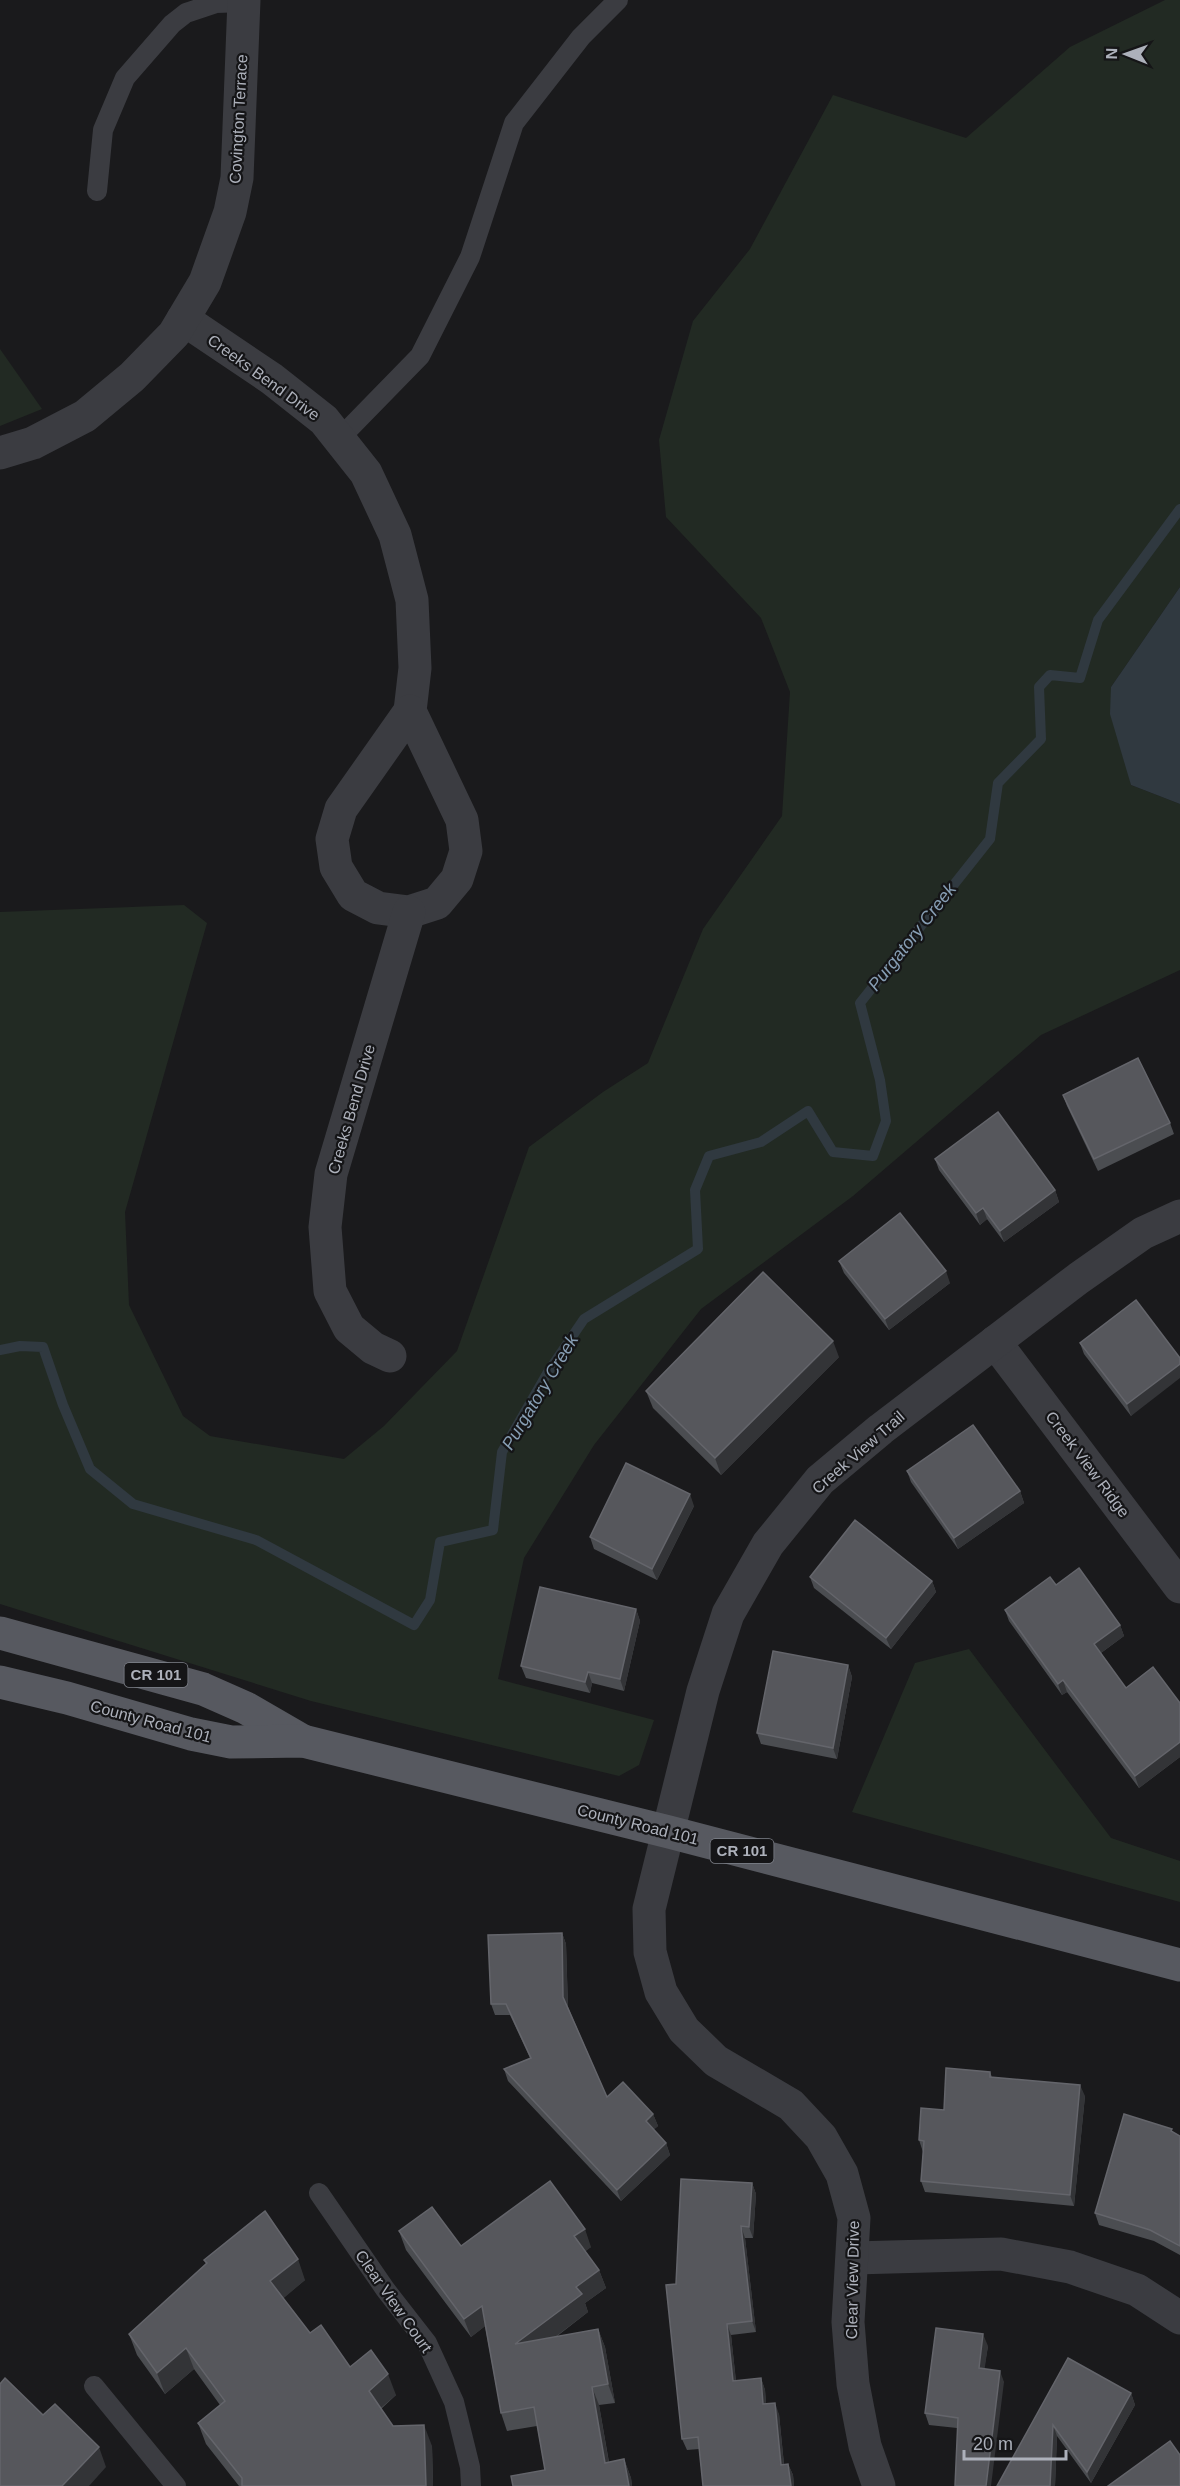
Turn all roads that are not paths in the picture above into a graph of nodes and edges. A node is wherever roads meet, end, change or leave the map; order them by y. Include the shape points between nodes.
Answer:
1 (618, 0) edge
2 (244, 1) edge
3 (97, 191) dead end
4 (183, 319) junction
5 (339, 439) junction
6 (0, 453) edge
7 (410, 711) junction
8 (409, 912) junction
9 (1180, 1216) edge
10 (995, 1342) junction
11 (390, 1356) dead end
12 (1180, 1587) edge
13 (0, 1633) edge
14 (0, 1683) edge
15 (303, 1741) junction
16 (669, 1832) junction
17 (1180, 1965) edge
18 (319, 2193) dead end
19 (854, 2258) junction
20 (1180, 2318) edge
21 (94, 2386) dead end
22 (176, 2486) edge
23 (471, 2486) edge
24 (879, 2486) edge

1 - 5 lane via 514,123 470,256 420,356
2 - 3 lane via 216,3 186,13 125,78 104,130
2 - 4 street, Covington Terrace via 237,178 219,249
4 - 5 street, Creeks Bend Drive via 273,379 324,420
4 - 6 street, Covington Terrace via 174,334 132,377 85,416 33,443
5 - 7 street, Creeks Bend Drive via 366,473 395,535 412,600 415,668
7 - 8 street via 462,820 466,851 457,879 437,903
7 - 8 street via 341,809 332,839 336,867 353,896 378,908
8 - 11 street, Creeks Bend Drive via 331,1174 325,1227 330,1291 349,1328
9 - 10 street, Creek View Trail via 1143,1233
10 - 12 street, Creek View Ridge
10 - 16 street, Creek View Trail via 820,1480 768,1544 728,1614 703,1691
13 - 15 main road, County Road 101 / CR 101 via 203,1689
14 - 15 main road, County Road 101 / CR 101 via 208,1738 231,1742
15 - 16 main road, County Road 101 / CR 101
16 - 17 main road, County Road 101 / CR 101
16 - 19 street, Clear View Drive via 650,1909 650,1952 661,1992 684,2030 716,2061 791,2105 821,2137 842,2174 854,2218
18 - 23 lane, Clear View Court via 427,2343 454,2402
19 - 20 street via 1001,2254 1070,2267 1137,2290
19 - 24 street, Clear View Drive via 848,2322 853,2384 865,2446
21 - 22 lane

